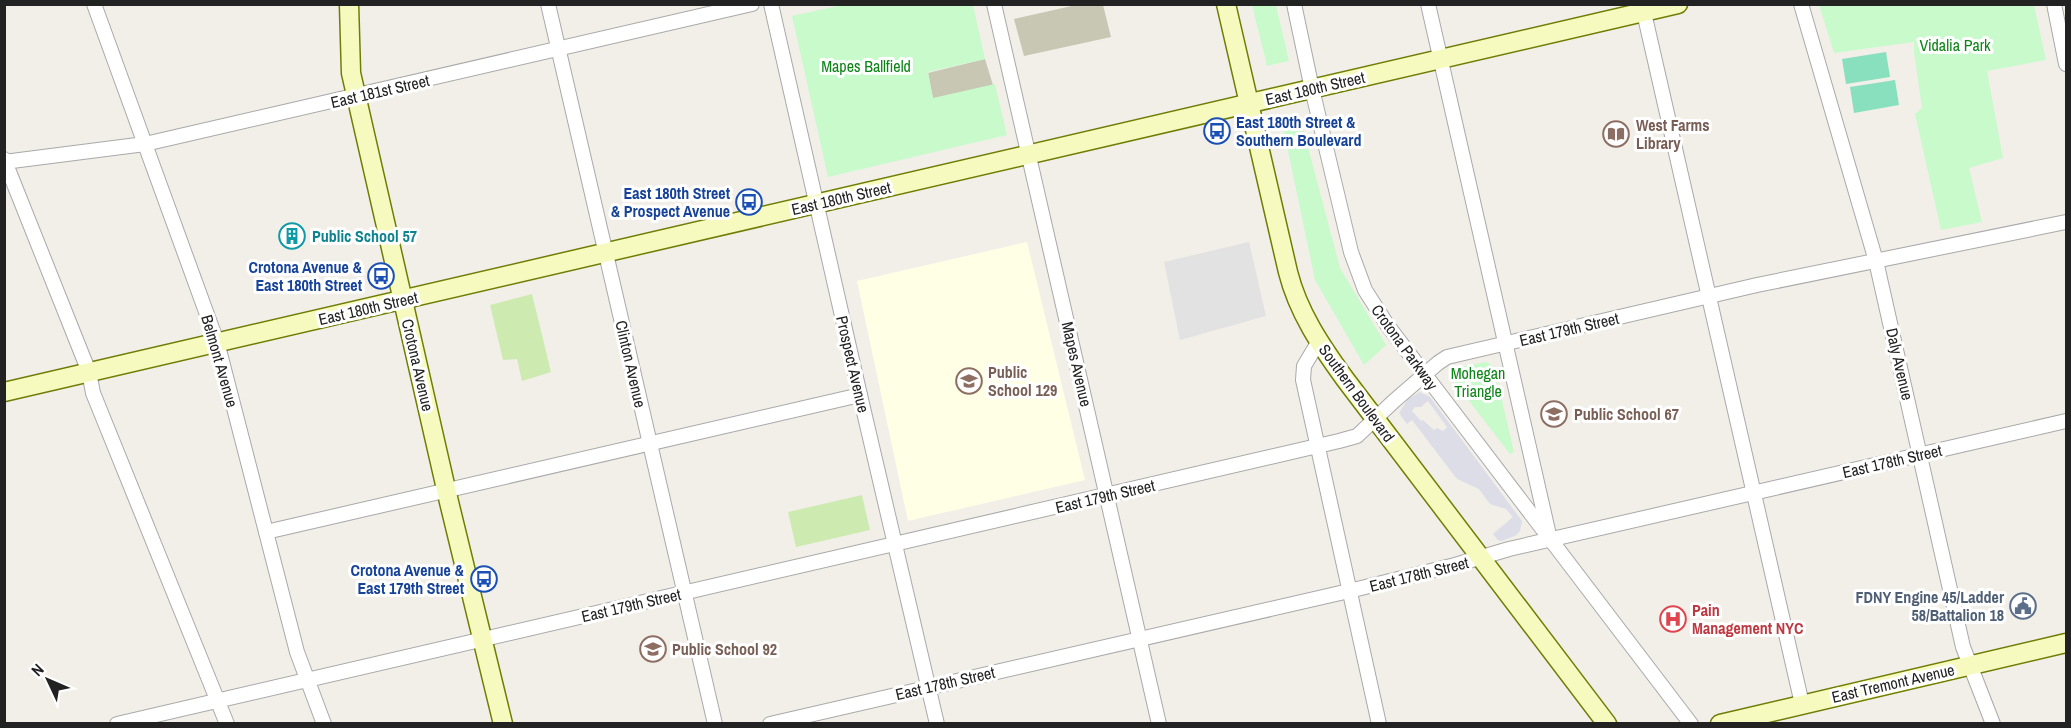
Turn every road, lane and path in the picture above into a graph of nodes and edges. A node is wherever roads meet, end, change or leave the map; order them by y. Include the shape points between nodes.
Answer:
1 (94, 4) edge
2 (349, 4) edge
3 (548, 4) edge
4 (752, 4) edge
5 (771, 4) edge
6 (994, 4) edge
7 (1226, 4) edge
8 (1294, 4) edge
9 (1428, 4) edge
10 (1678, 4) edge
11 (1801, 4) edge
12 (2054, 4) edge
13 (1643, 8) edge
14 (558, 50) junction
15 (1440, 59) junction
16 (2067, 64) edge
17 (1312, 89) junction
18 (356, 96) junction
19 (1249, 104) junction
20 (145, 144) junction
21 (1029, 154) junction
22 (5, 161) edge
23 (817, 203) junction
24 (2067, 222) edge
25 (606, 252) junction
26 (1876, 261) junction
27 (1708, 297) junction
28 (403, 300) junction
29 (1318, 341) junction
30 (217, 342) junction
31 (1506, 344) junction
32 (89, 372) junction
33 (1425, 374) junction
34 (4, 392) edge
35 (860, 395) junction
36 (1375, 419) junction
37 (2067, 421) edge
38 (650, 443) junction
39 (1317, 446) junction
40 (1921, 455) junction
41 (446, 490) junction
42 (1754, 492) junction
43 (1107, 495) junction
44 (266, 532) junction
45 (1551, 540) junction
46 (896, 544) junction
47 (1481, 558) junction
48 (1349, 591) junction
49 (684, 592) junction
50 (482, 639) junction
51 (1140, 639) junction
52 (2067, 643) edge
53 (1970, 665) junction
54 (306, 680) junction
55 (928, 687) junction
56 (218, 701) junction
57 (1802, 704) junction
58 (117, 723) edge
59 (226, 723) edge
60 (324, 723) edge
61 (502, 723) edge
62 (715, 723) edge
63 (770, 723) edge
64 (937, 723) edge
65 (1159, 723) edge
66 (1379, 723) edge
67 (1608, 723) edge
68 (1691, 723) edge
69 (1720, 723) edge
70 (1993, 723) edge

1 - 20 street, Belmont Avenue
2 - 18 main road, Crotona Avenue via 351,73
3 - 14 street, Clinton Avenue
4 - 14 street, East 181st Street
5 - 23 street, Prospect Avenue
6 - 21 street, Mapes Avenue
7 - 19 main road, Southern Boulevard
8 - 17 street, Crotona Parkway
9 - 15 street
10 - 13 main road, East 180th Street
11 - 26 street, Daly Avenue
12 - 16 street
13 - 15 main road, East 180th Street
13 - 27 street
14 - 18 street, East 181st Street
14 - 25 street, Clinton Avenue
15 - 17 main road, East 180th Street
15 - 31 street
17 - 19 main road, East 180th Street
17 - 33 street, Crotona Parkway via 1362,283 1379,314
18 - 20 street, East 181st Street
18 - 28 main road, Crotona Avenue
19 - 21 main road, East 180th Street
19 - 29 main road, Southern Boulevard via 1291,286
20 - 22 street, East 181st Street
20 - 30 street, Belmont Avenue
21 - 23 main road, East 180th Street
21 - 43 street, Mapes Avenue
22 - 32 street
23 - 25 main road, East 180th Street
23 - 35 street, Prospect Avenue
24 - 26 street, East 179th Street
25 - 28 main road, East 180th Street
25 - 38 street, Clinton Avenue
26 - 27 street, East 179th Street
26 - 40 street, Daly Avenue
27 - 31 street, East 179th Street
27 - 42 street
28 - 30 main road, East 180th Street
28 - 41 main road, Crotona Avenue
29 - 36 main road, Southern Boulevard
29 - 39 street via 1302,375
30 - 32 main road, East 180th Street
30 - 44 street, Belmont Avenue
31 - 33 street, East 179th Street via 1447,357
31 - 45 street
32 - 34 main road, East 180th Street
32 - 56 street via 93,393
33 - 36 street, East 179th Street
33 - 45 street, Crotona Parkway
35 - 38 street
35 - 46 street, Prospect Avenue
36 - 39 street, East 179th Street via 1357,436
36 - 47 main road, Southern Boulevard
37 - 40 street, East 178th Street
38 - 41 street
38 - 49 street, Clinton Avenue
39 - 43 street, East 179th Street
39 - 48 street
40 - 42 street, East 178th Street
40 - 53 street, Daly Avenue
41 - 44 street
41 - 50 main road, Crotona Avenue
42 - 45 street, East 178th Street
42 - 57 street
43 - 46 street, East 179th Street
43 - 51 street, Mapes Avenue
44 - 54 street, Belmont Avenue
45 - 47 street, East 178th Street
45 - 68 street, Crotona Parkway
46 - 49 street, East 179th Street
46 - 55 street, Prospect Avenue
47 - 48 street, East 178th Street
47 - 67 main road, Southern Boulevard
48 - 51 street, East 178th Street
48 - 66 street
49 - 50 street, East 179th Street
49 - 62 street, Clinton Avenue
50 - 54 street, East 179th Street
50 - 61 main road, Crotona Avenue
51 - 55 street, East 178th Street
51 - 65 street, Mapes Avenue
52 - 53 main road, East Tremont Avenue
53 - 57 main road, East Tremont Avenue
53 - 70 street, Daly Avenue
54 - 56 street, East 179th Street
54 - 60 street, Belmont Avenue
55 - 63 street, East 178th Street
55 - 64 street, Prospect Avenue
56 - 58 street, East 179th Street
56 - 59 street
57 - 69 main road, East Tremont Avenue

